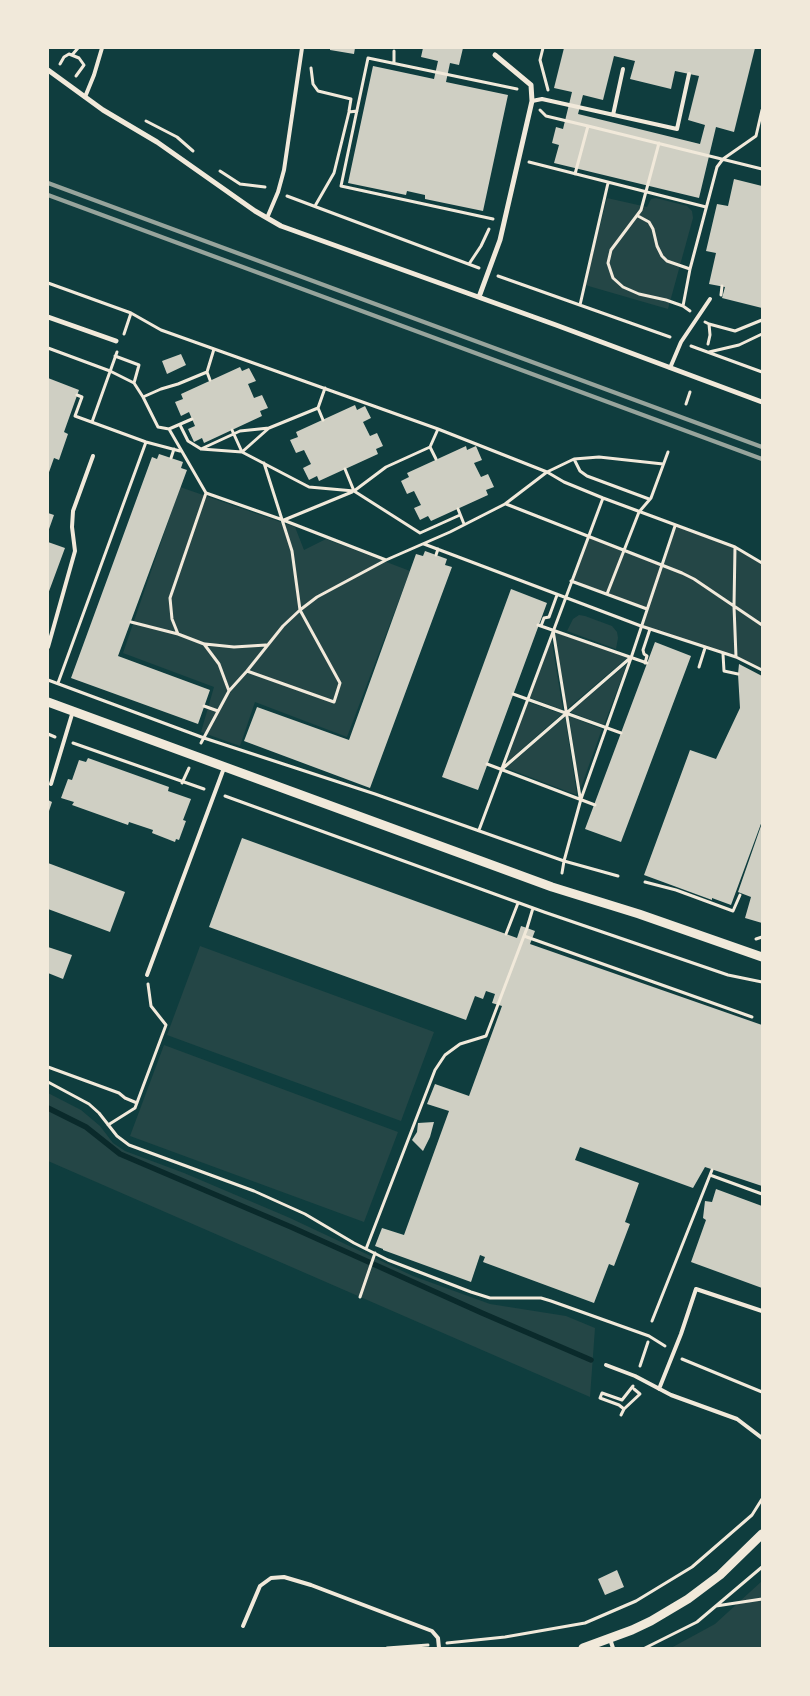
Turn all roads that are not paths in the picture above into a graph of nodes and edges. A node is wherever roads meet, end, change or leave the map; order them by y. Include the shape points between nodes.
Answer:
1 (102, 48) edge
2 (302, 48) edge
3 (495, 56) dead end
4 (48, 70) edge
5 (623, 70) dead end
6 (689, 74) dead end
7 (85, 97) junction
8 (532, 102) junction
9 (612, 115) junction
10 (267, 218) junction
11 (479, 297) junction
12 (710, 299) dead end
13 (48, 317) edge
14 (116, 341) dead end
15 (670, 368) junction
16 (762, 402) edge
17 (93, 456) dead end
18 (48, 647) edge
19 (48, 702) edge
20 (73, 711) junction
21 (224, 767) junction
22 (51, 784) dead end
23 (762, 957) edge
24 (147, 974) road end
25 (762, 1311) edge
26 (606, 1365) dead end
27 (659, 1389) junction
28 (762, 1438) edge
29 (762, 1534) edge
30 (243, 1626) dead end
31 (612, 1644) edge
32 (439, 1646) edge
33 (583, 1648) edge

1 - 7 lane
2 - 10 lane via 284,170
3 - 8 street via 531,85
4 - 7 street
5 - 9 lane
6 - 9 lane via 677,129
7 - 10 street
8 - 9 lane via 542,99
8 - 11 street via 500,240
10 - 11 street via 305,236
11 - 15 street
12 - 15 lane via 681,342
13 - 14 street
15 - 16 street
17 - 18 lane via 73,511 75,551
19 - 20 street
20 - 21 street
20 - 22 lane
21 - 23 street via 552,887
21 - 24 lane
25 - 27 lane via 696,1289
26 - 27 lane
27 - 28 lane via 737,1419
29 - 31 street via 720,1575 688,1599
30 - 32 lane via 260,1586 271,1578 284,1577 432,1631
31 - 33 street

